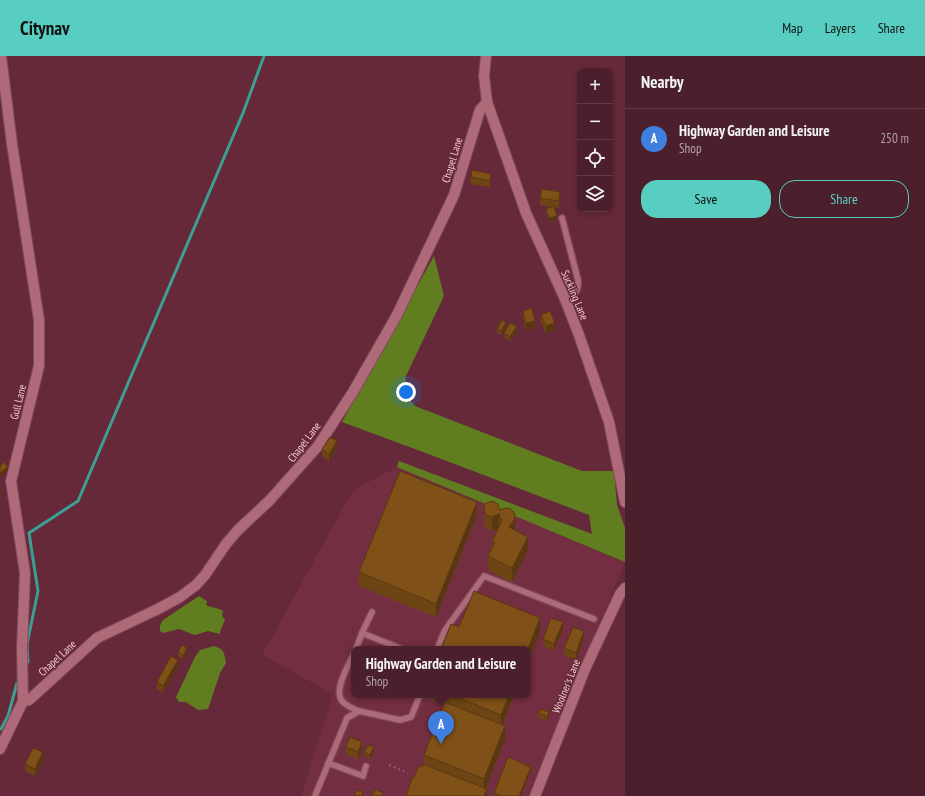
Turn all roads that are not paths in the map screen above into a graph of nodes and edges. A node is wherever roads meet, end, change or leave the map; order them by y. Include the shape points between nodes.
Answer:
1 (0, 56) edge
2 (486, 56) edge
3 (488, 102) junction
4 (562, 218) dead end
5 (565, 299) junction
6 (625, 502) edge
7 (625, 588) edge
8 (372, 612) dead end
9 (594, 619) dead end
10 (362, 633) junction
11 (357, 646) edge
12 (394, 646) edge
13 (438, 646) edge
14 (351, 660) edge
15 (419, 698) edge
16 (23, 701) junction
17 (359, 711) junction
18 (0, 749) edge
19 (328, 763) junction
20 (366, 766) dead end
21 (315, 796) edge
22 (535, 796) edge

1 - 16 street, Gull Lane via 39,320 38,366 11,481 25,572
2 - 3 street, Suckling Lane via 484,76
3 - 5 street, Suckling Lane via 526,213
3 - 16 street, Chapel Lane via 480,110 454,195 397,315 353,392 318,446 270,500 238,530 196,585 158,609 97,638 29,700
4 - 5 lane via 579,287
5 - 6 street, Suckling Lane via 608,422
7 - 22 street, Woolner's Lane via 585,669
8 - 10 lane
9 - 13 lane via 484,576 445,630
10 - 11 lane
10 - 12 lane
14 - 17 lane via 340,685 339,695 343,702
15 - 17 lane via 411,717 400,720
16 - 18 street, Gull Lane
17 - 19 lane via 347,718
19 - 20 lane via 362,776
19 - 21 lane

